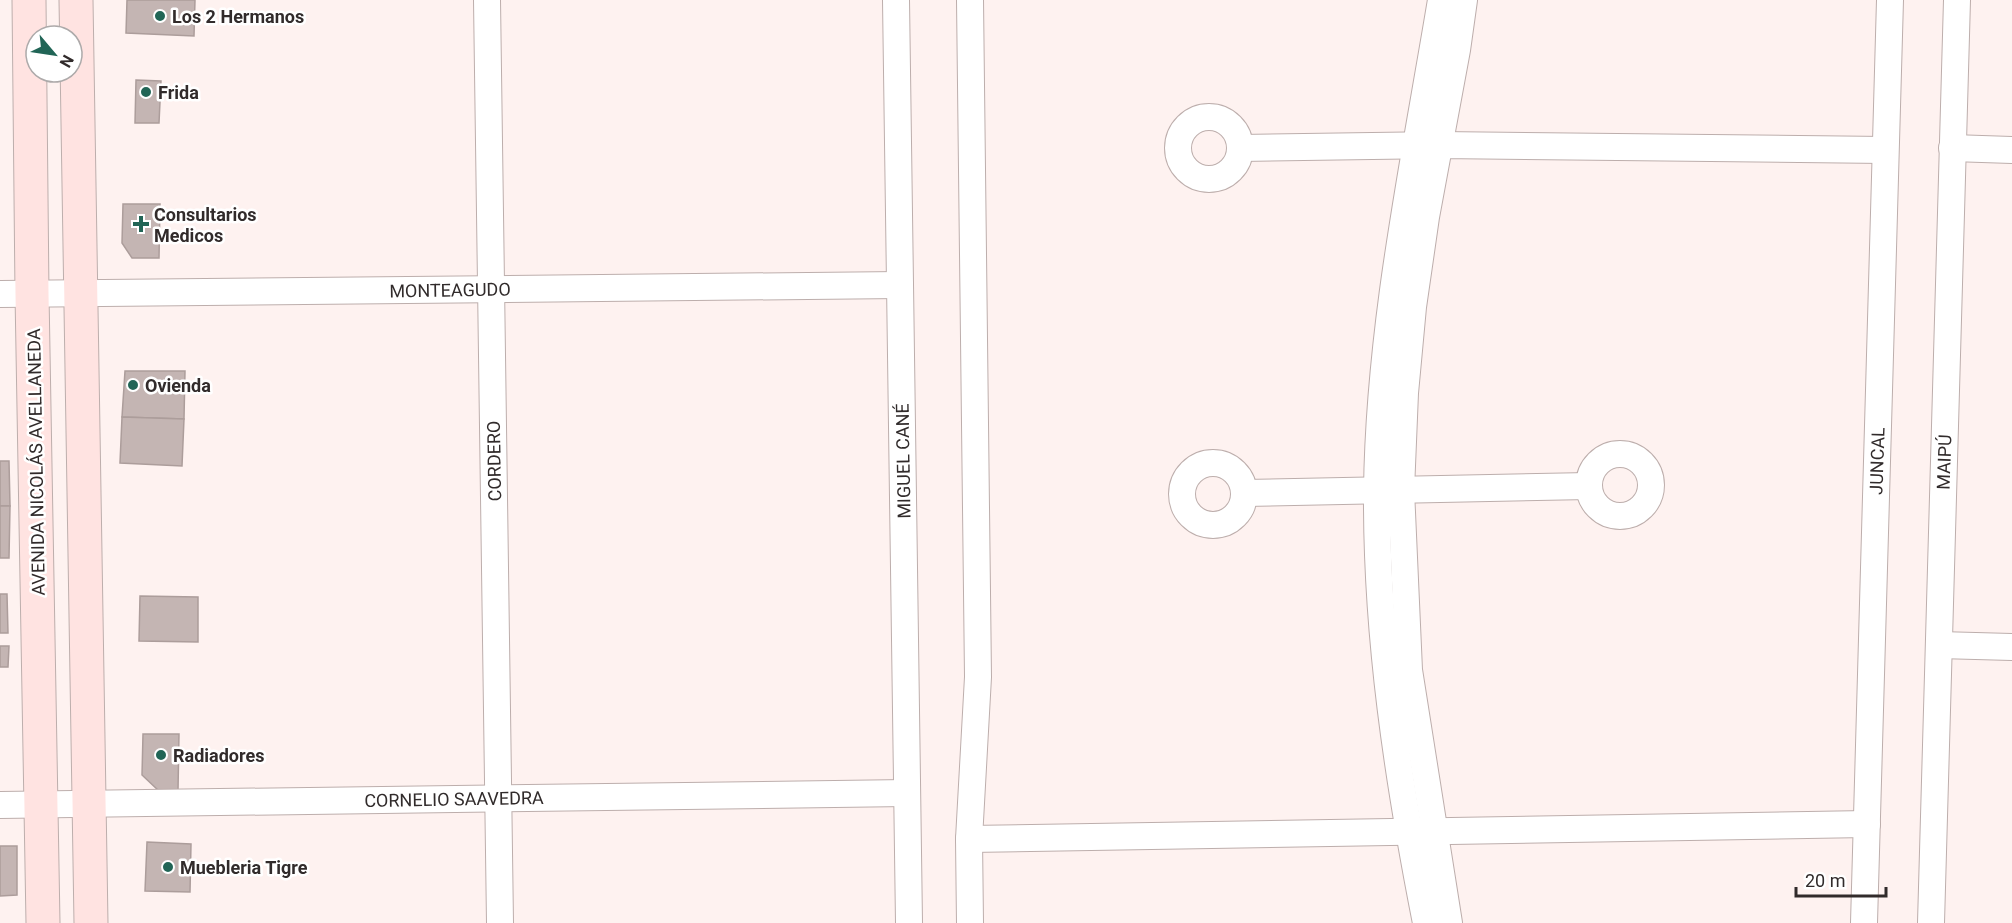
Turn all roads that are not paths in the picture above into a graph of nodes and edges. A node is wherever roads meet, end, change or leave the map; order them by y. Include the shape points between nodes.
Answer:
1 (29, 0) edge
2 (76, 0) edge
3 (487, 0) edge
4 (896, 0) edge
5 (970, 0) edge
6 (1441, 0) edge
7 (1464, 0) edge
8 (1890, 0) edge
9 (1957, 0) edge
10 (1428, 145) junction
11 (1240, 148) dead end
12 (1952, 148) junction
13 (1885, 150) junction
14 (2012, 150) edge
15 (900, 285) junction
16 (492, 289) junction
17 (81, 293) junction
18 (0, 294) edge
19 (32, 294) junction
20 (1589, 486) dead end
21 (1389, 490) junction
22 (1244, 493) dead end
23 (1939, 645) junction
24 (2012, 646) edge
25 (907, 793) junction
26 (499, 798) junction
27 (89, 804) junction
28 (0, 805) edge
29 (42, 805) junction
30 (1867, 824) junction
31 (1434, 831) junction
32 (1408, 832) junction
33 (969, 839) junction
34 (43, 923) edge
35 (91, 923) edge
36 (500, 923) edge
37 (909, 923) edge
38 (970, 923) edge
39 (1426, 923) edge
40 (1449, 923) edge
41 (1864, 923) edge
42 (1931, 923) edge

1 - 19 main road, AVENIDA NICOLÁS AVELLANEDA
2 - 17 main road
3 - 16 street, CORDERO
4 - 15 street, MIGUEL CANÉ
5 - 33 street via 978,677
6 - 10 street
7 - 10 street
8 - 13 street, JUNCAL
9 - 12 street, MAIPÚ
10 - 11 street
10 - 13 street
10 - 21 street via 1393,287 1383,378
12 - 14 street
12 - 23 street, MAIPÚ
13 - 30 street, JUNCAL
15 - 16 street, MONTEAGUDO
15 - 25 street, MIGUEL CANÉ
16 - 17 street, MONTEAGUDO
16 - 26 street, CORDERO
17 - 19 street, MONTEAGUDO
17 - 27 main road
18 - 19 street, MONTEAGUDO
19 - 29 main road, AVENIDA NICOLÁS AVELLANEDA
20 - 21 street
21 - 22 street
21 - 31 street via 1408,670
21 - 32 street via 1378,550 1385,667
23 - 24 street
23 - 42 street, MAIPÚ
25 - 26 street, CORNELIO SAAVEDRA
25 - 37 street, MIGUEL CANÉ
26 - 27 street, CORNELIO SAAVEDRA
26 - 36 street, CORDERO
27 - 29 street, CORNELIO SAAVEDRA
27 - 35 main road
28 - 29 street, CORNELIO SAAVEDRA
29 - 34 main road, AVENIDA NICOLÁS AVELLANEDA
30 - 31 street
30 - 41 street, JUNCAL
31 - 32 street
31 - 40 street
32 - 33 street
32 - 39 street
33 - 38 street

